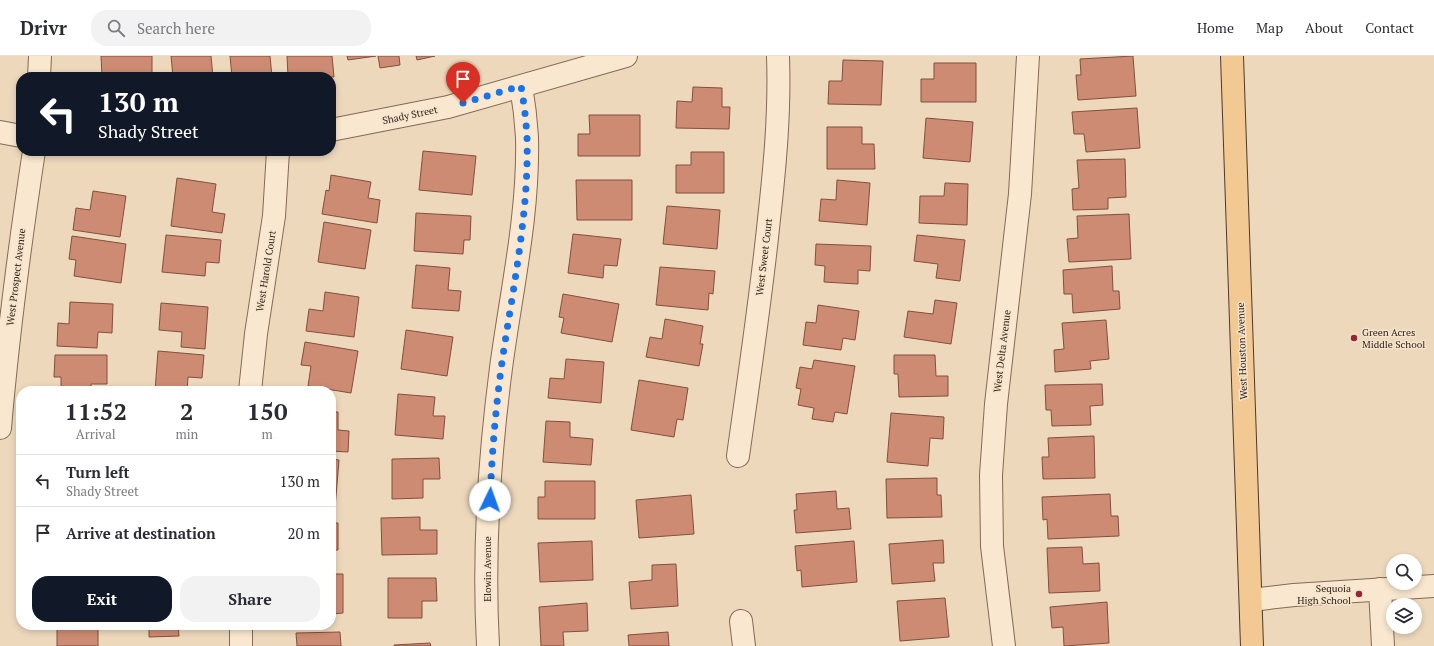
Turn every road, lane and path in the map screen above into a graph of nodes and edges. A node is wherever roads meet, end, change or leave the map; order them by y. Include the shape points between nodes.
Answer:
1 (40, 56) edge
2 (626, 56) edge
3 (778, 56) edge
4 (1028, 56) edge
5 (1232, 56) edge
6 (39, 72) edge
7 (521, 86) junction
8 (336, 129) edge
9 (0, 132) edge
10 (16, 135) edge
11 (33, 156) edge
12 (278, 156) edge
13 (251, 386) edge
14 (0, 428) edge
15 (738, 456) dead end
16 (1434, 586) edge
17 (1380, 589) junction
18 (1251, 600) junction
19 (741, 621) dead end
20 (241, 630) edge
21 (241, 646) edge
22 (488, 646) edge
23 (744, 646) edge
24 (1004, 646) edge
25 (1252, 646) edge
26 (1384, 646) edge

1 - 6 street
2 - 7 street, Shady Street
3 - 15 street, West Sweet Court via 776,156
4 - 24 street, West Delta Avenue via 1020,194 996,404 991,475 992,546
5 - 18 main road, West Houston Avenue
7 - 8 street, Shady Street via 448,107
7 - 22 street, Elowin Avenue via 527,137 526,183 493,437 488,532
9 - 10 street
11 - 14 street, West Prospect Avenue via 19,249
12 - 13 street, West Harold Court via 274,216
16 - 17 street
17 - 18 street
17 - 26 street
18 - 25 main road, West Houston Avenue
19 - 23 street
20 - 21 street

